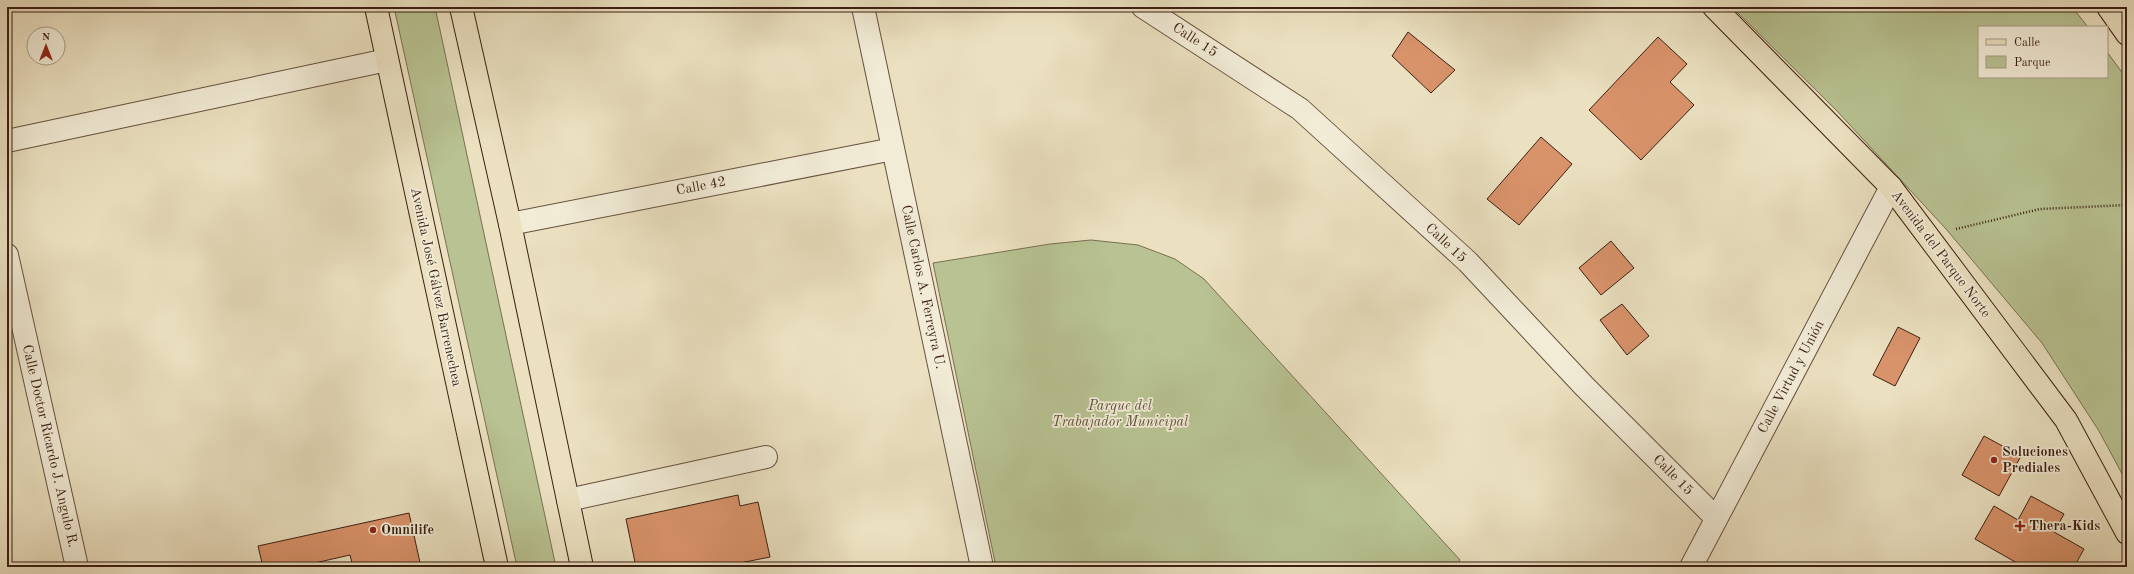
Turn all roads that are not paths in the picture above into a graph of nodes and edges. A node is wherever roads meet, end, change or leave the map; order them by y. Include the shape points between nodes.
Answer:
1 (376, 7) edge
2 (461, 7) edge
3 (863, 7) edge
4 (1143, 7) edge
5 (1714, 7) edge
6 (2108, 7) edge
7 (2127, 34) edge
8 (387, 60) junction
9 (7, 141) edge
10 (893, 149) junction
11 (1890, 187) junction
12 (510, 224) junction
13 (7, 255) edge
14 (10, 285) edge
15 (766, 457) dead end
16 (568, 500) junction
17 (1716, 518) junction
18 (2127, 533) edge
19 (77, 567) edge
20 (497, 567) edge
21 (582, 567) edge
22 (982, 567) edge
23 (1691, 567) edge

1 - 8 main road, Avenida José Gálvez Barrenechea
2 - 12 main road
3 - 10 street, Calle Carlos A. Ferreyra U.
4 - 17 street, Calle 15 via 1300,109 1468,262 1584,386
5 - 11 main road, Avenida del Parque Norte
6 - 7 main road
8 - 9 street
8 - 20 main road, Avenida José Gálvez Barrenechea
10 - 12 street, Calle 42
10 - 22 street, Calle Carlos A. Ferreyra U.
11 - 17 street, Calle Virtud y Unión
11 - 18 main road, Avenida del Parque Norte via 2066,420
12 - 16 main road
13 - 14 street, Calle Doctor Ricardo J. Angulo R.
14 - 19 street, Calle Doctor Ricardo J. Angulo R.
15 - 16 street
16 - 21 main road
17 - 23 street, Calle Virtud y Unión

